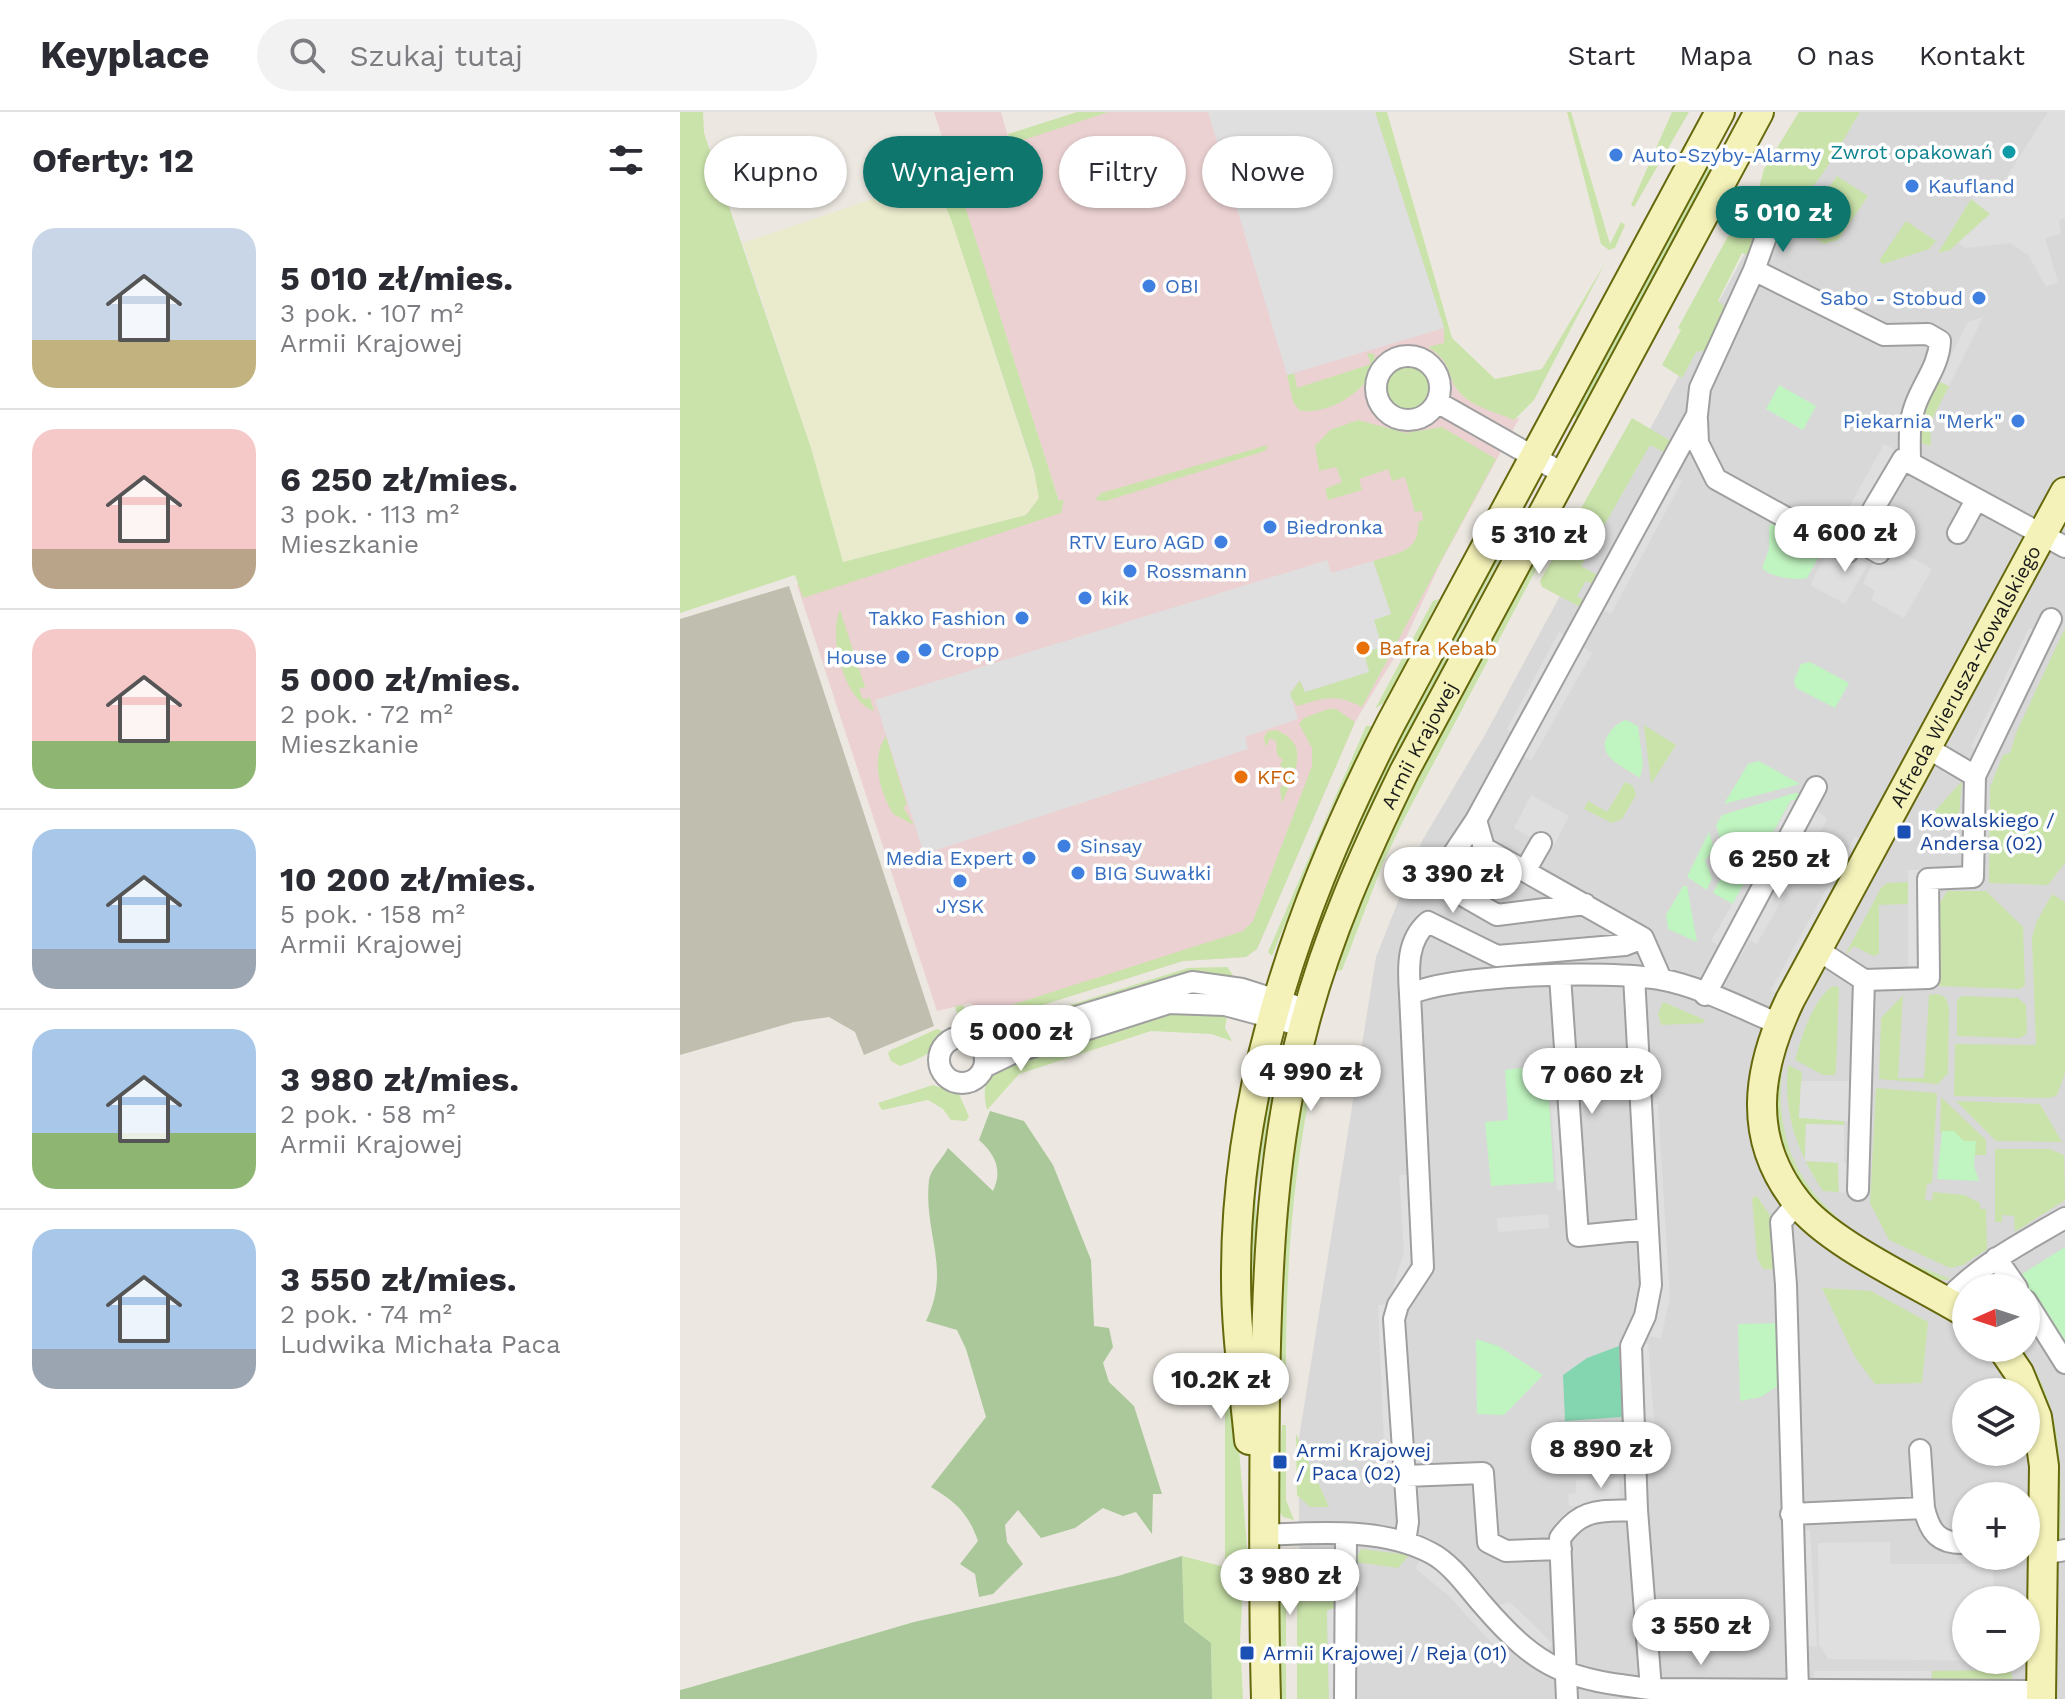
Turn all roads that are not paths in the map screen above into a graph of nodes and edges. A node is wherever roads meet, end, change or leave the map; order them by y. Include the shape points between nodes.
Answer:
1 (1720, 112) edge
2 (1759, 112) edge
3 (1771, 223) dead end
4 (1754, 270) junction
5 (1437, 402) dead end
6 (1697, 415) junction
7 (1536, 458) junction
8 (1910, 463) junction
9 (1564, 474) junction
10 (2065, 492) edge
11 (1976, 500) junction
12 (1958, 533) dead end
13 (1855, 539) junction
14 (2054, 540) edge
15 (1879, 553) dead end
16 (2051, 619) dead end
17 (1926, 747) junction
18 (1975, 776) junction
19 (1816, 787) dead end
20 (1476, 820) junction
21 (1541, 843) dead end
22 (1525, 871) junction
23 (1585, 904) junction
24 (1643, 938) junction
25 (1818, 950) junction
26 (1560, 976) junction
27 (1634, 976) junction
28 (1661, 979) junction
29 (1864, 980) junction
30 (1410, 994) junction
31 (1705, 995) junction
32 (1276, 1009) junction
33 (1306, 1018) junction
34 (1779, 1024) junction
35 (974, 1041) junction
36 (984, 1067) junction
37 (1858, 1190) dead end
38 (1797, 1203) junction
39 (2065, 1218) edge
40 (1648, 1229) junction
41 (1996, 1258) junction
42 (1972, 1274) edge
43 (2007, 1274) edge
44 (1952, 1305) edge
45 (2040, 1323) edge
46 (2012, 1362) edge
47 (2065, 1363) edge
48 (1920, 1450) dead end
49 (1405, 1476) junction
50 (1924, 1508) junction
51 (1637, 1510) junction
52 (1791, 1514) junction
53 (1262, 1535) junction
54 (1346, 1535) junction
55 (1952, 1541) edge
56 (1405, 1542) junction
57 (2044, 1547) edge
58 (1561, 1549) junction
59 (1566, 1674) junction
60 (1651, 1689) junction
61 (1798, 1690) junction
62 (1772, 1694) edge
63 (1922, 1694) edge
64 (2041, 1695) edge
65 (1266, 1699) edge
66 (1345, 1699) edge
67 (1567, 1699) edge

1 - 7 main road, Armii Krajowej
2 - 9 main road, Armii Krajowej
3 - 4 street
4 - 6 street via 1700,388
4 - 8 street via 1884,335 1928,334 1940,341 1939,356 1912,418
5 - 7 street
6 - 13 street via 1698,443 1716,479 1848,552
6 - 20 street
7 - 9 street
7 - 32 main road, Armii Krajowej via 1456,598 1349,805 1311,895
8 - 11 street
8 - 13 street via 1903,459
9 - 33 main road, Armii Krajowej via 1366,851
10 - 14 main road, Alfreda Wierusza-Kowalskiego
11 - 12 street
11 - 14 street
13 - 15 street
14 - 17 main road, Alfreda Wierusza-Kowalskiego
16 - 18 street
17 - 18 street
17 - 25 main road, Alfreda Wierusza-Kowalskiego
18 - 29 street via 1973,877 1928,879 1929,978
19 - 31 street
20 - 22 street via 1484,848
20 - 23 street via 1436,880 1497,915
21 - 22 street
22 - 23 street
23 - 24 street
24 - 28 street
24 - 30 street via 1625,945 1497,956 1428,922 1414,934
25 - 29 street
25 - 34 main road, Alfreda Wierusza-Kowalskiego
26 - 27 street
26 - 30 street via 1432,984
26 - 40 street via 1578,1236
27 - 28 street
27 - 40 street
28 - 31 street
29 - 37 street
30 - 49 street via 1423,1267 1394,1319
31 - 34 street
32 - 33 street
32 - 35 street via 1221,985 1183,983 1003,1039
32 - 36 street via 1169,1003
32 - 53 main road, Armii Krajowej via 1249,1134 1236,1254 1238,1329
33 - 53 main road, Armii Krajowej via 1272,1206
34 - 38 main road, Alfreda Wierusza-Kowalskiego via 1760,1096 1764,1134
35 - 36 street via 983,1052
35 - 36 street via 948,1042 940,1054 941,1068 949,1079 962,1083 976,1079
38 - 44 main road, Alfreda Wierusza-Kowalskiego via 1844,1240
38 - 52 street via 1781,1222
39 - 41 street
40 - 51 street via 1651,1285 1631,1346
41 - 42 street
41 - 43 street
45 - 47 street
46 - 57 main road via 2037,1417 2044,1466
48 - 50 street
49 - 56 street
49 - 58 street via 1483,1473 1488,1542 1506,1551
50 - 52 street
50 - 55 street via 1939,1539
51 - 58 street via 1587,1512 1571,1522 1560,1538
51 - 60 street
52 - 61 street
53 - 54 street
53 - 65 main road, Armii Krajowej
54 - 56 street
54 - 66 street
56 - 59 street via 1434,1554 1513,1640
57 - 64 main road
58 - 59 street
59 - 60 street
59 - 67 street
60 - 62 street
61 - 62 street
61 - 63 street
63 - 64 street

